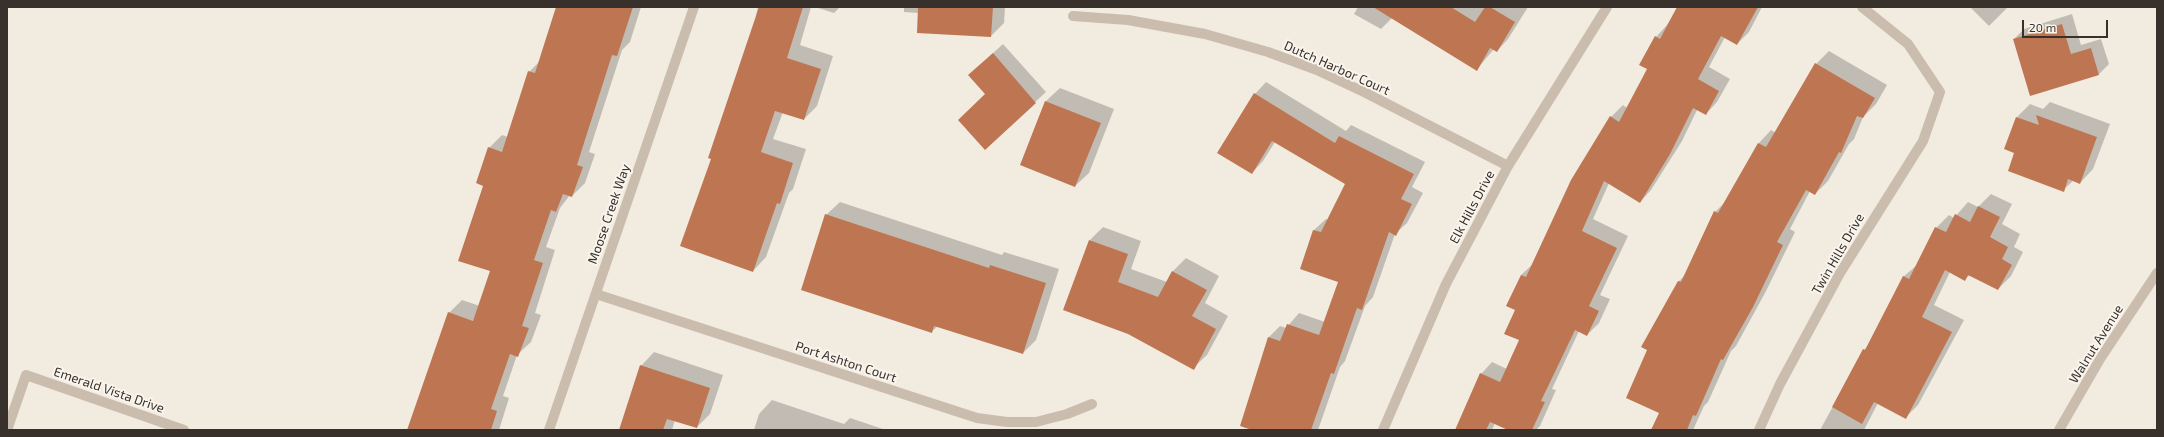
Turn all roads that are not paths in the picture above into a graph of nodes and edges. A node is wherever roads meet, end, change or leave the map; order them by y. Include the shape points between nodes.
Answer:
1 (694, 7) edge
2 (1607, 7) edge
3 (1862, 7) edge
4 (1073, 16) dead end
5 (1508, 166) junction
6 (2157, 273) edge
7 (596, 294) junction
8 (1092, 404) dead end
9 (7, 430) edge
10 (184, 430) edge
11 (549, 430) edge
12 (1383, 430) edge
13 (1759, 430) edge
14 (2059, 430) edge

1 - 7 street, Moose Creek Way
2 - 5 street, Elk Hills Drive
3 - 13 street, Twin Hills Drive via 1908,44 1940,92 1923,141 1840,273 1780,384
4 - 5 street, Dutch Harbor Court via 1128,20 1205,34 1268,52 1317,70 1364,92
5 - 12 street, Elk Hills Drive via 1446,284
6 - 14 street, Walnut Avenue via 2100,359
7 - 8 street, Port Ashton Court via 977,418 1036,422
7 - 11 street, Moose Creek Way
9 - 10 street, Emerald Vista Drive via 26,375

